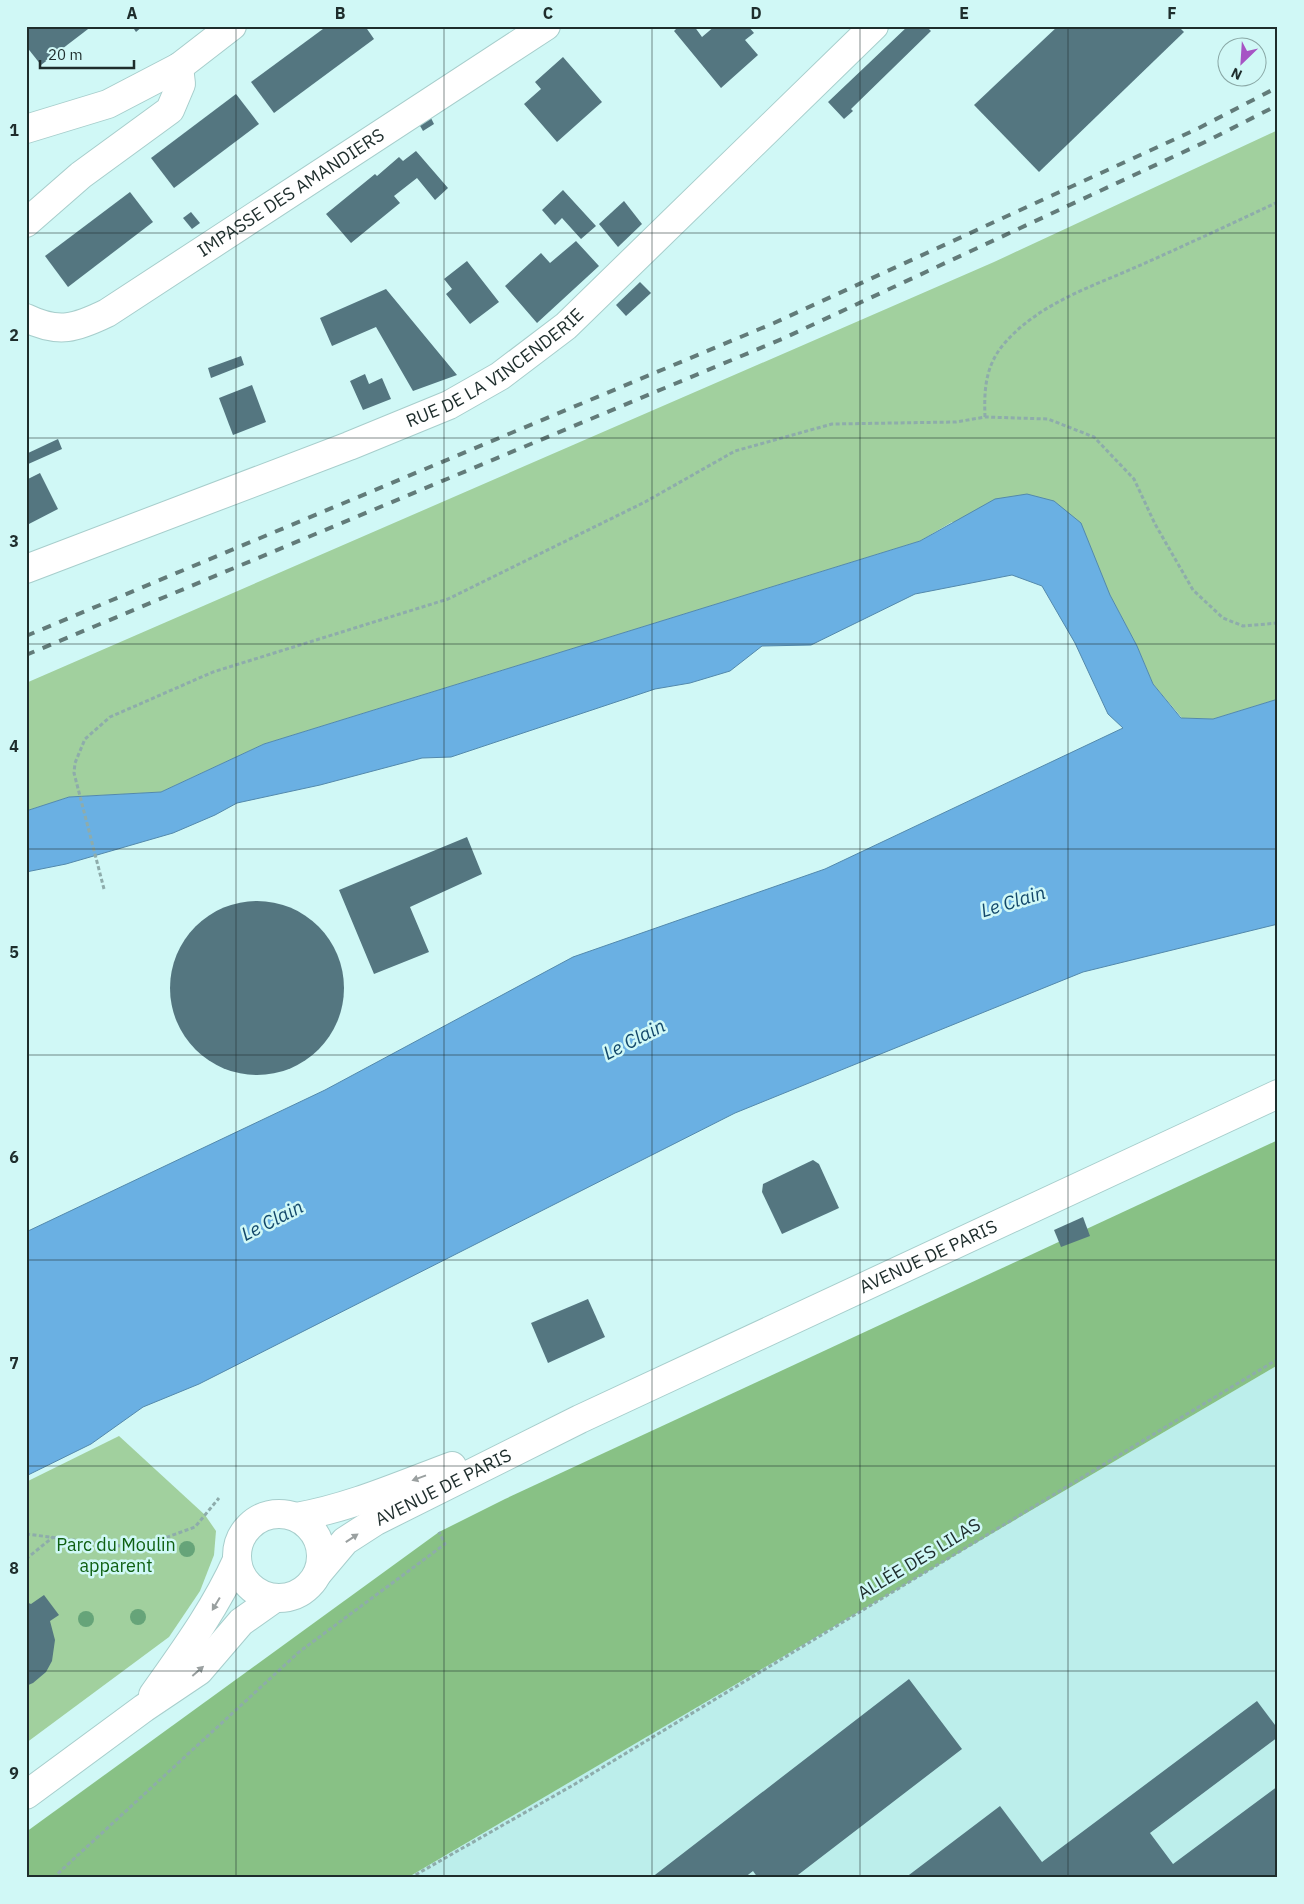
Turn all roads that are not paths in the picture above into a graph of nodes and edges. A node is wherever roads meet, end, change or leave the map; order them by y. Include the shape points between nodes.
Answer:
1 (232, 26) edge
2 (546, 26) edge
3 (874, 26) edge
4 (178, 67) junction
5 (26, 130) edge
6 (26, 223) edge
7 (26, 318) edge
8 (26, 570) edge
9 (1278, 1094) edge
10 (580, 1419) junction
11 (296, 1517) junction
12 (237, 1560) junction
13 (318, 1573) junction
14 (275, 1598) junction
15 (144, 1708) junction
16 (26, 1795) edge

1 - 4 main road
2 - 7 main road, IMPASSE DES AMANDIERS via 107,313 80,326 46,328
3 - 8 main road, RUE DE LA VINCENDERIE via 566,326 500,376 449,405 349,446
4 - 5 main road via 108,104
4 - 6 main road via 180,84 170,110 81,175
9 - 10 main road, AVENUE DE PARIS
10 -> 11 main road, AVENUE DE PARIS via 366,1498
13 -> 10 main road, AVENUE DE PARIS via 345,1542 376,1521
11 - 12 main road via 271,1514 249,1526 242,1535
11 - 13 main road via 316,1534 322,1560
12 - 14 main road via 239,1572 247,1583 258,1592
12 -> 15 main road via 204,1623
13 - 14 main road via 299,1594
15 -> 14 main road via 199,1672 241,1622
15 - 16 main road

